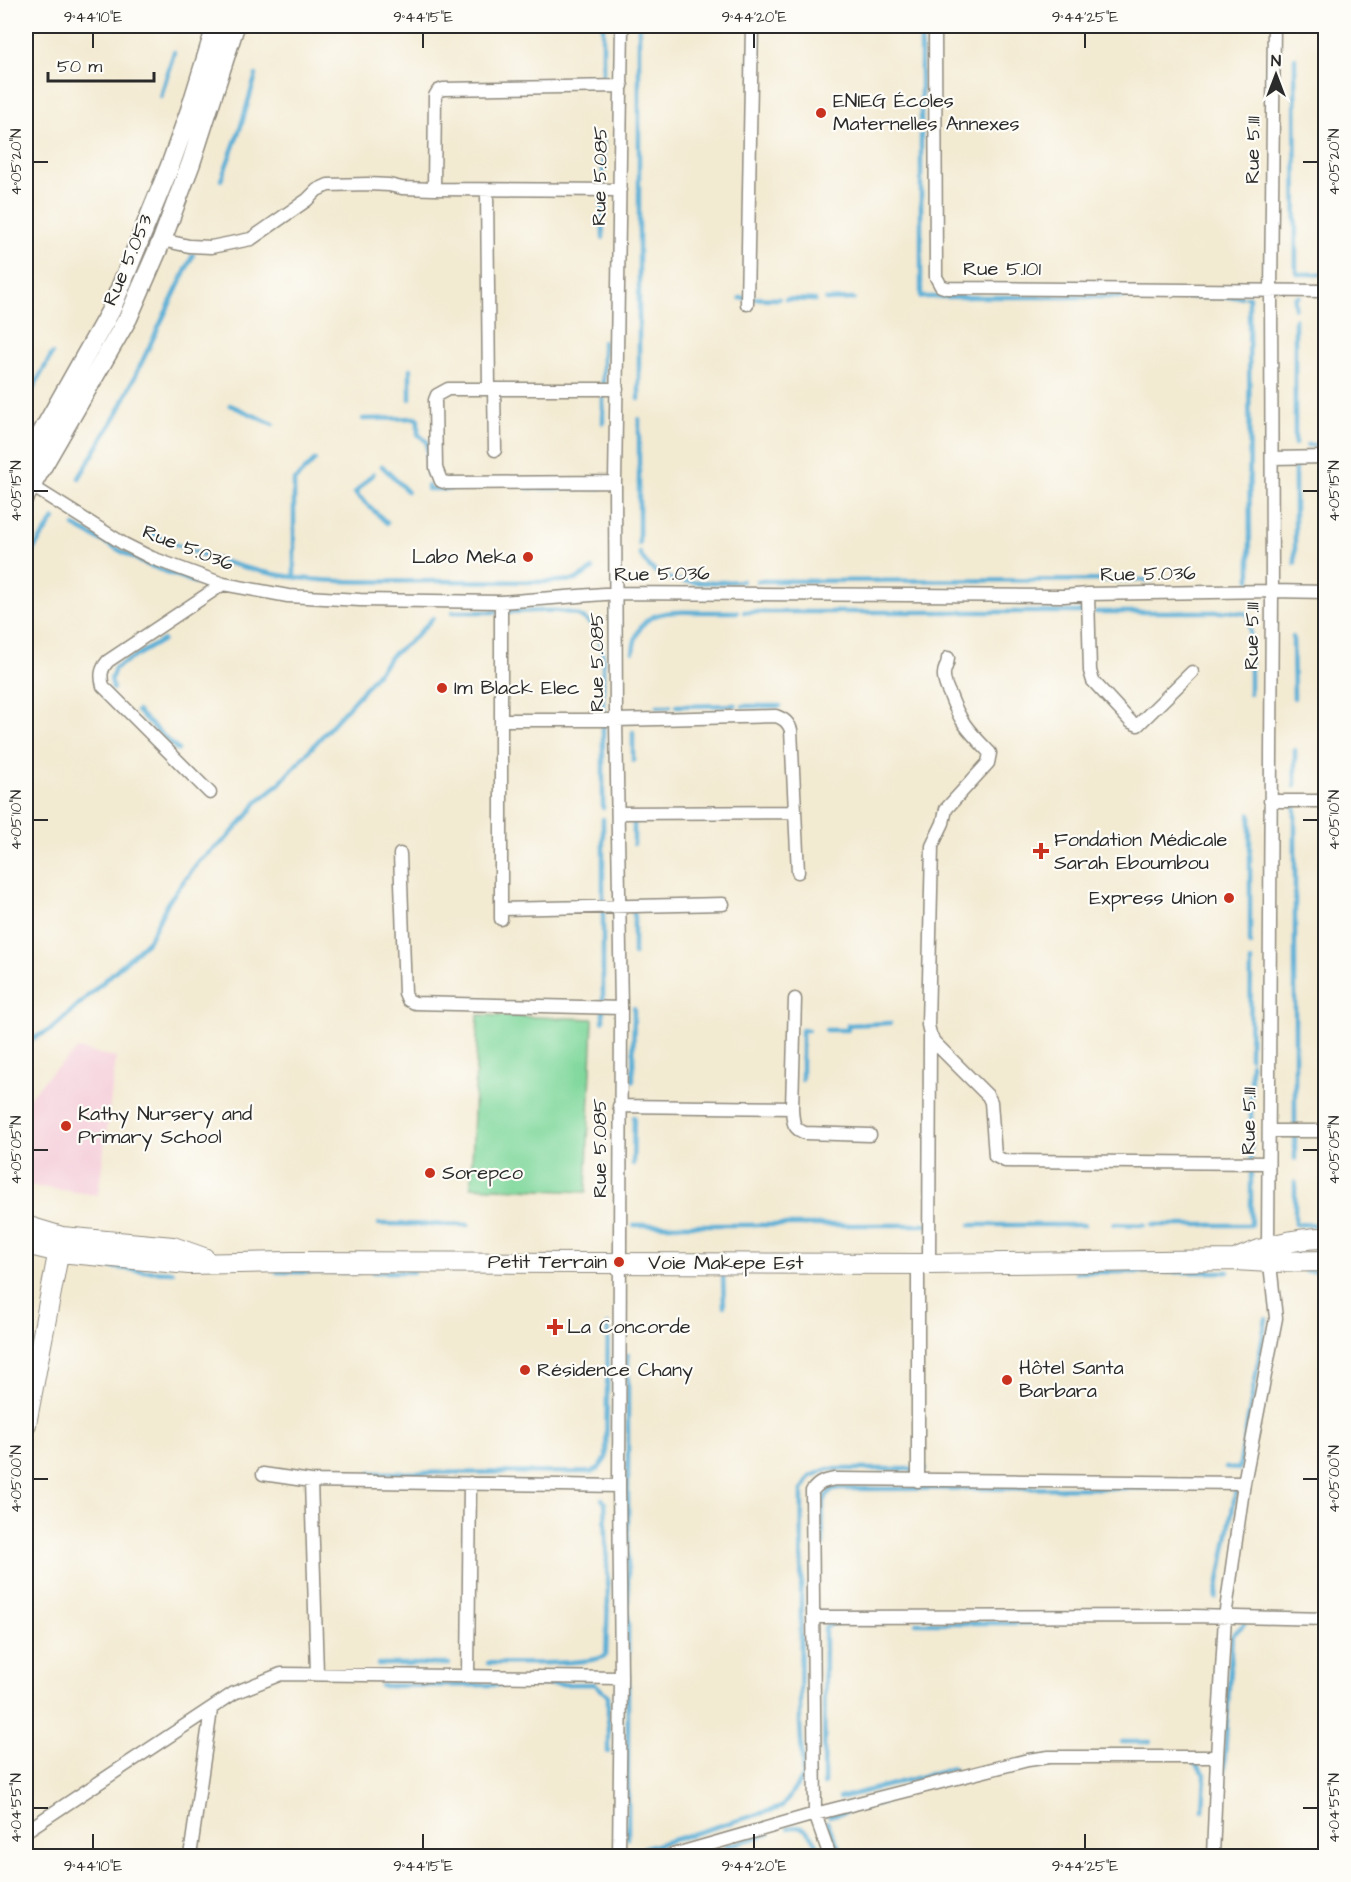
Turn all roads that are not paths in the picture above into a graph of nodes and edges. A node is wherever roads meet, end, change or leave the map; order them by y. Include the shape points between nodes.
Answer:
1 (216, 26) edge
2 (235, 26) edge
3 (622, 26) edge
4 (752, 26) edge
5 (934, 26) edge
6 (1274, 26) edge
7 (622, 86) junction
8 (434, 189) junction
9 (487, 190) junction
10 (620, 190) junction
11 (162, 240) junction
12 (1271, 291) junction
13 (1326, 291) edge
14 (747, 304) dead end
15 (492, 389) junction
16 (617, 389) junction
17 (495, 450) dead end
18 (1326, 457) edge
19 (1273, 458) junction
20 (26, 461) edge
21 (615, 482) junction
22 (28, 488) edge
23 (223, 584) junction
24 (1272, 591) junction
25 (1326, 592) edge
26 (617, 593) junction
27 (1088, 594) junction
28 (501, 602) junction
29 (948, 658) dead end
30 (1192, 672) dead end
31 (501, 720) junction
32 (616, 720) junction
33 (210, 793) dead end
34 (1270, 801) junction
35 (1326, 801) edge
36 (795, 812) junction
37 (618, 813) junction
38 (400, 854) dead end
39 (798, 872) dead end
40 (723, 904) dead end
41 (620, 907) junction
42 (795, 999) dead end
43 (621, 1008) junction
44 (930, 1034) junction
45 (620, 1106) junction
46 (792, 1108) junction
47 (1269, 1131) junction
48 (1326, 1131) edge
49 (870, 1135) dead end
50 (1268, 1163) junction
51 (26, 1226) edge
52 (1326, 1238) edge
53 (26, 1244) edge
54 (60, 1244) junction
55 (1268, 1254) junction
56 (1326, 1261) edge
57 (619, 1262) junction
58 (924, 1264) junction
59 (26, 1424) edge
60 (262, 1474) dead end
61 (311, 1481) junction
62 (918, 1481) junction
63 (470, 1483) junction
64 (1244, 1483) junction
65 (619, 1486) junction
66 (813, 1617) junction
67 (1225, 1617) junction
68 (1326, 1619) edge
69 (317, 1673) junction
70 (468, 1675) junction
71 (621, 1678) junction
72 (211, 1710) junction
73 (1216, 1757) junction
74 (815, 1814) junction
75 (26, 1831) edge
76 (711, 1851) edge
77 (617, 1856) edge
78 (190, 1857) edge
79 (669, 1857) edge
80 (830, 1857) edge
81 (1213, 1857) edge

1 - 20 main road, Rue 5.053 via 170,166 111,310
2 - 11 main road, Rue 5.053
3 - 7 street, Rue 5.085
4 - 14 street
5 - 12 street, Rue 5.101 via 936,277 941,286
6 - 12 street, Rue 5.111
7 - 8 street via 438,91
7 - 10 street, Rue 5.085
8 - 9 street
8 - 11 street via 328,184 251,239 211,247
9 - 10 street
9 - 15 street
10 - 16 street, Rue 5.085
11 - 22 main road, Rue 5.053 via 128,318
12 - 13 street, Rue 5.101
12 - 19 street, Rue 5.111
15 - 16 street
15 - 17 street
15 - 21 street via 448,389 437,395 436,468 441,481
16 - 21 street, Rue 5.085
18 - 19 street
19 - 24 street, Rue 5.111
21 - 26 street, Rue 5.085
22 - 23 street, Rue 5.036 via 124,544
23 - 28 street, Rue 5.036 via 288,596
23 - 33 street via 108,661 100,676 103,686
24 - 25 street, Rue 5.036
24 - 27 street, Rue 5.036
24 - 34 street, Rue 5.111
26 - 27 street, Rue 5.036
26 - 28 street, Rue 5.036
26 - 32 street, Rue 5.085
27 - 30 street via 1092,681 1131,722 1138,725
28 - 31 street
29 - 44 street via 944,679 957,716 990,757 946,809 932,846
31 - 32 street
31 - 41 street via 501,914
32 - 36 street via 783,718 791,730
32 - 37 street, Rue 5.085
34 - 35 street
34 - 47 street, Rue 5.111
36 - 37 street
36 - 39 street
37 - 41 street, Rue 5.085
38 - 43 street via 408,1000 415,1004
40 - 41 street
41 - 43 street, Rue 5.085
42 - 46 street
43 - 45 street, Rue 5.085
44 - 50 street via 988,1096 993,1151 998,1160
44 - 58 street
45 - 46 street
45 - 57 street, Rue 5.085
46 - 49 street via 793,1124 805,1133
47 - 48 street
47 - 50 street, Rue 5.111
50 - 55 street, Rue 5.111
51 - 54 main road, Voie Makepe Est
52 - 55 main road, Voie Makepe Est via 1300,1239
53 - 54 main road, Voie Makepe Est
54 - 57 main road, Voie Makepe Est via 172,1247 215,1262
54 - 59 main road
55 - 56 main road, Voie Makepe Est
55 - 58 main road, Voie Makepe Est via 1236,1260
55 - 64 street, Rue 5.111 via 1276,1318
57 - 58 main road, Voie Makepe Est
57 - 65 street, Rue 5.085
58 - 62 street
60 - 61 street
61 - 63 street
61 - 69 street
62 - 64 street
62 - 66 street via 835,1479 823,1481 812,1491
63 - 65 street
63 - 70 street
64 - 67 street, Rue 5.111
65 - 71 street, Rue 5.085
66 - 67 street
66 - 74 street
67 - 68 street
67 - 73 street, Rue 5.111
69 - 70 street
69 - 72 street via 268,1678
70 - 71 street
71 - 77 street, Rue 5.085
72 - 75 street
72 - 78 street
73 - 74 street via 1049,1756
73 - 81 street, Rue 5.111
74 - 76 street
74 - 80 street
76 - 79 street

